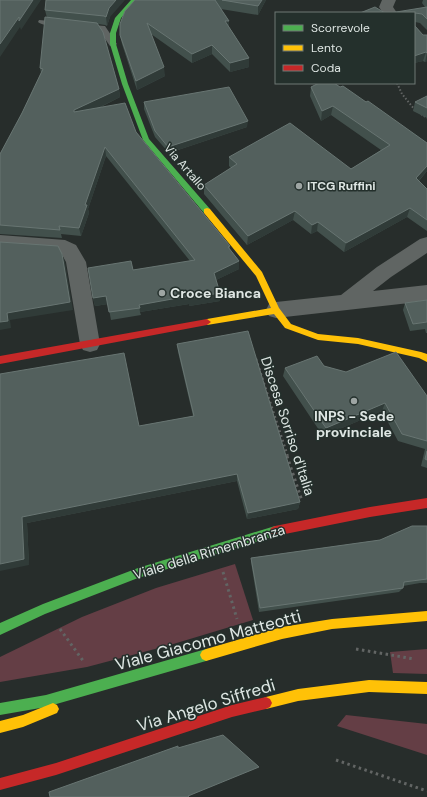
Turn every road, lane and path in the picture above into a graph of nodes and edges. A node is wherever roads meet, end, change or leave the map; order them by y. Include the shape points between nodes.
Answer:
1 (134, 0) edge
2 (389, 0) edge
3 (389, 12) edge
4 (42, 22) dead end
5 (112, 44) junction
6 (398, 84) edge
7 (427, 118) edge
8 (0, 242) edge
9 (427, 244) edge
10 (427, 293) edge
11 (344, 304) junction
12 (276, 310) junction
13 (90, 344) junction
14 (254, 353) edge
15 (427, 358) edge
16 (0, 360) edge
17 (427, 503) edge
18 (304, 505) dead end
19 (227, 546) junction
20 (43, 608) junction
21 (427, 616) edge
22 (237, 620) dead end
23 (0, 629) edge
24 (354, 649) dead end
25 (421, 660) dead end
26 (130, 678) junction
27 (100, 686) junction
28 (427, 688) edge
29 (0, 709) edge
30 (0, 727) edge
31 (336, 760) dead end
32 (0, 784) edge
33 (427, 791) edge

1 - 5 street, Via Artallo via 118,18
2 - 3 street via 386,7
4 - 5 lane via 102,28
5 - 12 street, Via Artallo via 146,140 259,274
6 - 7 path via 409,105
8 - 13 street via 65,247 68,250 76,262
9 - 11 street via 384,272
10 - 11 street
11 - 12 street
12 - 13 street
12 - 15 street via 288,326 318,337 358,341
13 - 16 street
14 - 18 path, Discesa Sorriso d'Italia
17 - 19 street, Viale della Rimembranza via 286,528
19 - 20 street, Viale della Rimembranza via 138,573
19 - 22 path via 222,568
20 - 23 street, Viale della Rimembranza
20 - 27 path via 72,644
21 - 26 street, Viale Giacomo Matteotti via 332,624 282,633
24 - 25 path
26 - 27 street, Viale Giacomo Matteotti
26 - 30 street via 23,721
27 - 29 street, Viale Giacomo Matteotti via 46,701
28 - 32 street, Via Angelo Siffredi via 369,686 298,695 232,711 56,770
31 - 33 path

